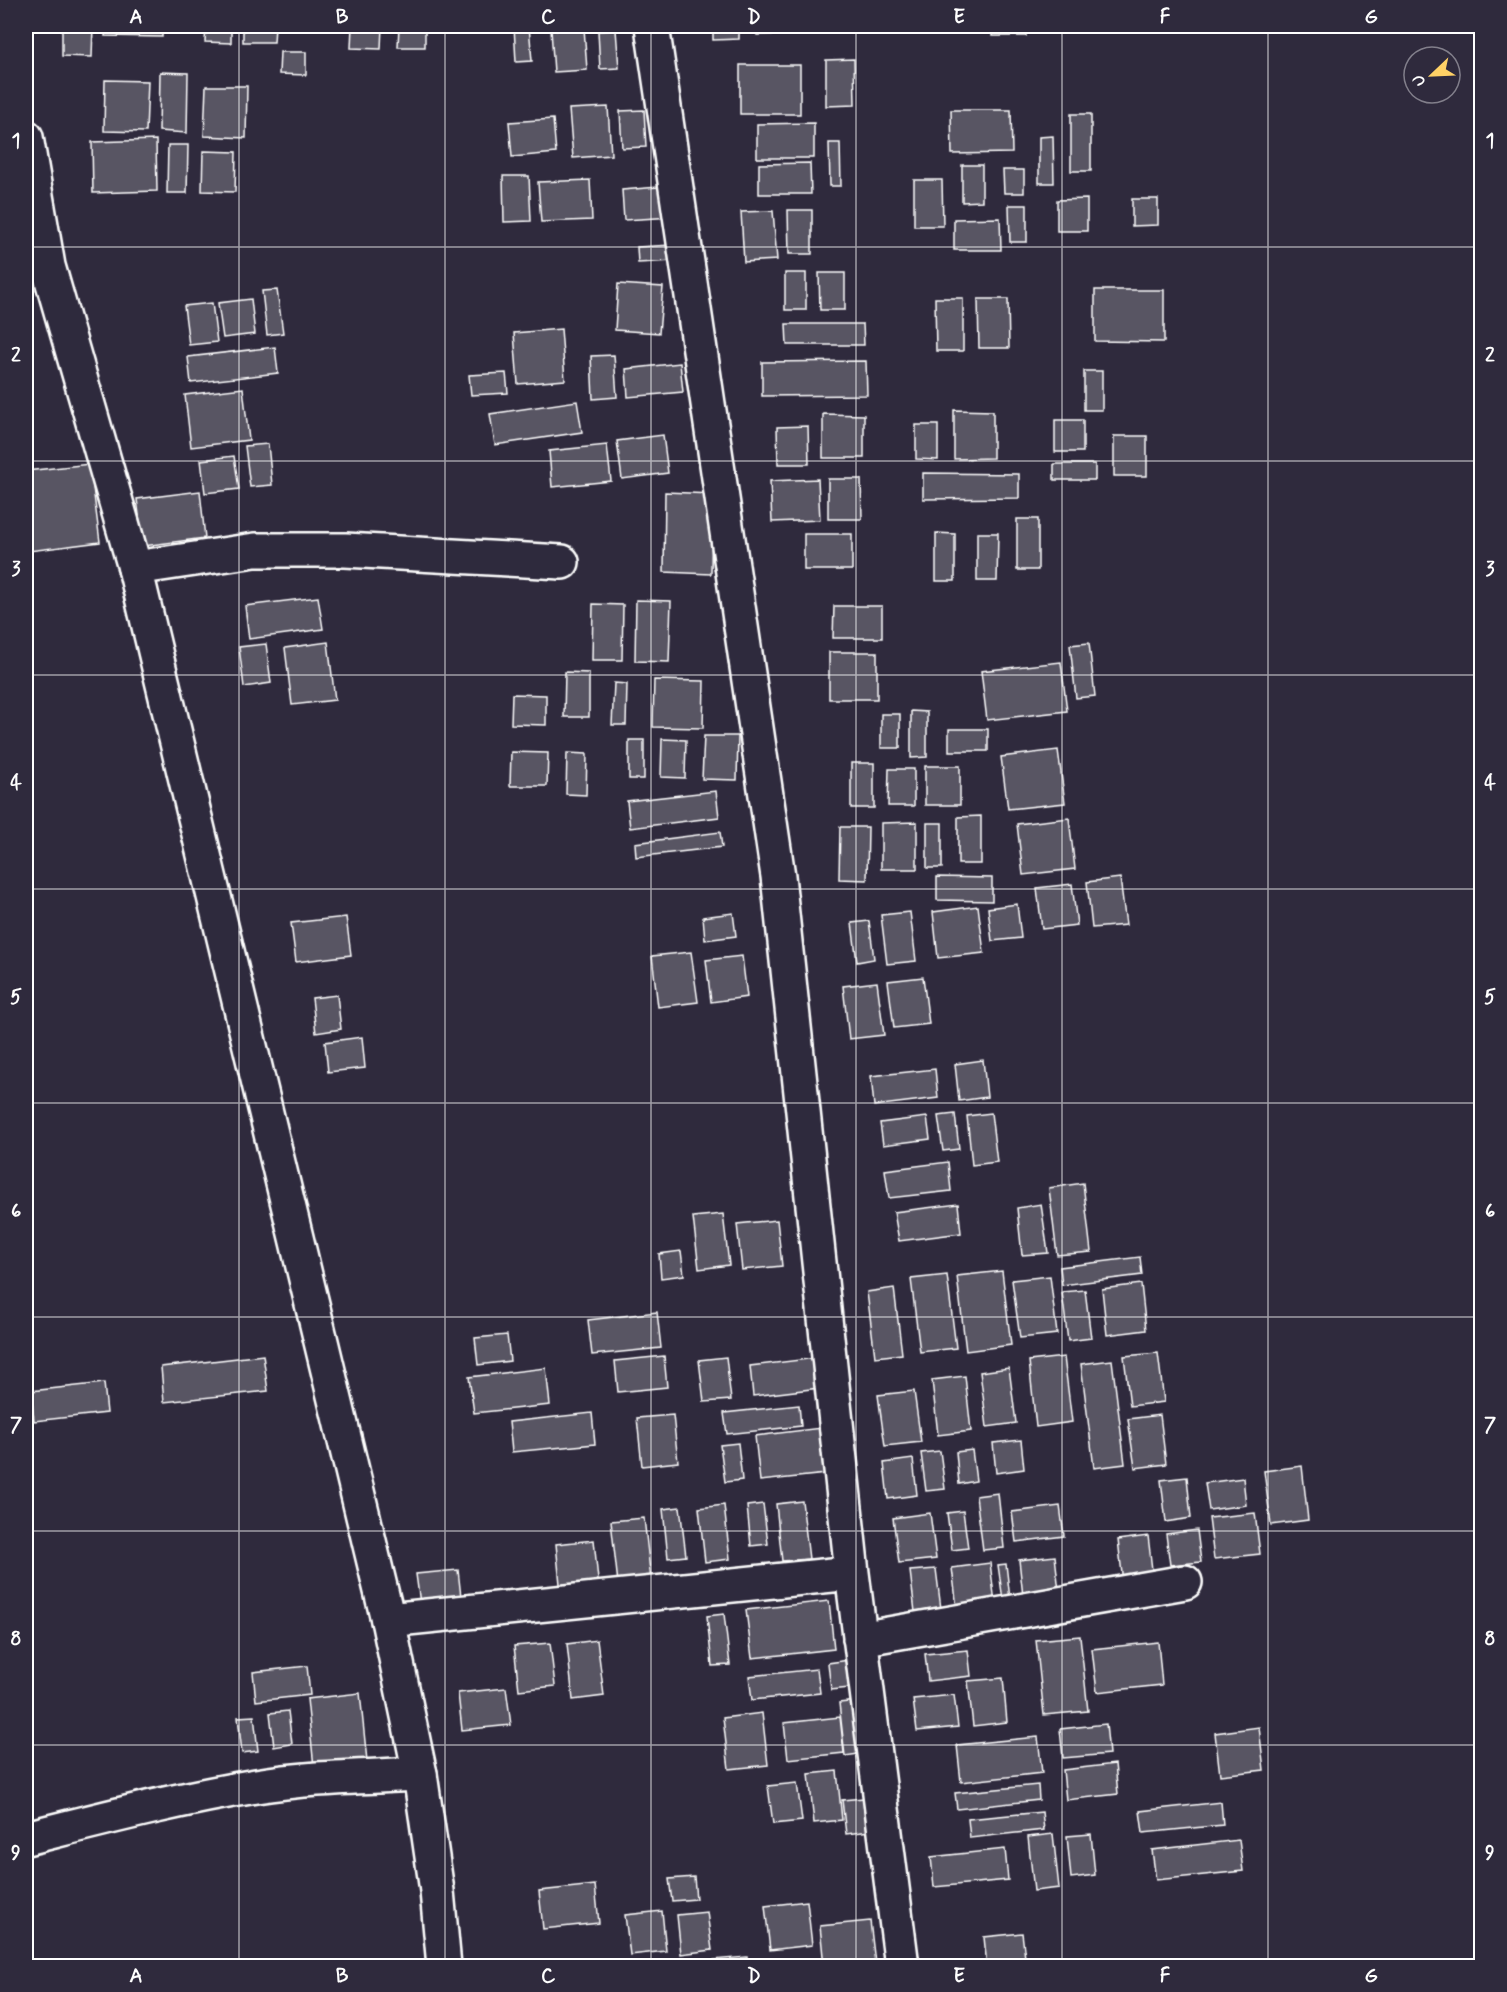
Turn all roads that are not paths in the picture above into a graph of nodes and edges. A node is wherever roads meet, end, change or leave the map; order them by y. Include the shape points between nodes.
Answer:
1 (652, 26) edge
2 (26, 137) edge
3 (562, 562) dead end
4 (135, 568) junction
5 (852, 1573) junction
6 (1185, 1582) dead end
7 (388, 1620) junction
8 (860, 1639) junction
9 (420, 1774) junction
10 (26, 1838) edge
11 (444, 1966) edge
12 (902, 1966) edge

1 - 5 street via 778,876
2 - 4 street via 48,266
3 - 4 street via 345,550 255,550
4 - 7 street
5 - 7 street
5 - 8 street
6 - 8 street
7 - 9 street
8 - 12 street
9 - 10 street via 259,1785 187,1798
9 - 11 street

